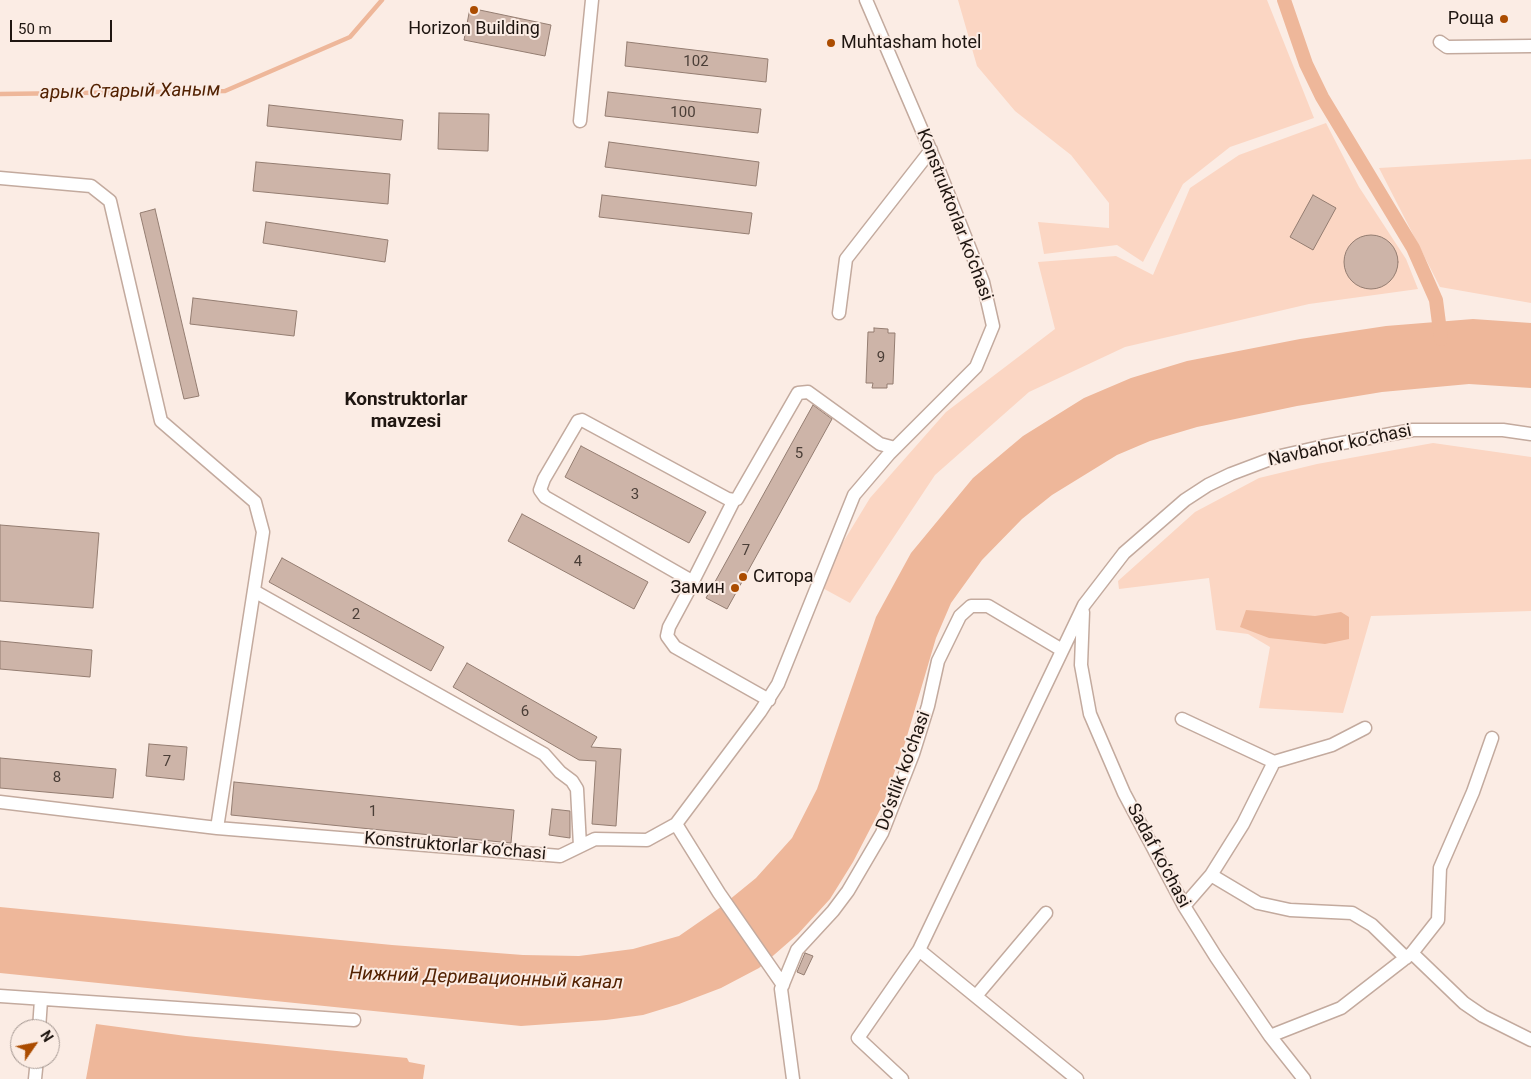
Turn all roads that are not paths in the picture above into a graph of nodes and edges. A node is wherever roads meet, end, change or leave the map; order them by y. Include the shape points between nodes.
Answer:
1 (592, 0) edge
2 (866, 0) edge
3 (1440, 42) dead end
4 (1531, 46) edge
5 (580, 121) dead end
6 (931, 150) junction
7 (0, 178) edge
8 (839, 313) dead end
9 (1531, 434) edge
10 (895, 448) junction
11 (734, 500) junction
12 (692, 584) junction
13 (254, 591) junction
14 (1084, 605) junction
15 (1062, 650) junction
16 (769, 700) junction
17 (1182, 719) dead end
18 (1365, 728) dead end
19 (1492, 738) dead end
20 (1274, 762) junction
21 (0, 802) edge
22 (676, 824) junction
23 (217, 828) junction
24 (580, 846) junction
25 (1211, 875) junction
26 (1184, 906) junction
27 (1046, 913) dead end
28 (919, 950) junction
29 (1409, 956) junction
30 (783, 985) junction
31 (0, 996) edge
32 (976, 996) junction
33 (40, 1000) junction
34 (39, 1019) edge
35 (354, 1020) dead end
36 (1270, 1036) junction
37 (1531, 1040) edge
38 (793, 1079) edge
39 (902, 1079) edge
40 (1077, 1079) edge
41 (1304, 1079) edge

1 - 5 street
2 - 6 street, Konstruktorlar ko‘chasi
3 - 4 street via 1447,47
6 - 8 street via 846,259
6 - 10 street, Konstruktorlar ko‘chasi via 983,282 993,326 976,366
7 - 13 street via 91,186 110,200 161,421 255,502 263,532
9 - 14 street, Navbahor ko‘chasi via 1503,430 1413,430 1276,457 1231,474 1185,500 1153,527 1124,553
10 - 11 street via 880,444 808,392 798,393
10 - 16 street, Konstruktorlar ko‘chasi via 854,495
11 - 12 street
11 - 12 street via 728,500 582,420 578,421 544,479 540,490 545,497 685,576
12 - 16 street via 667,636 675,647
13 - 23 street
13 - 24 street via 544,754 577,789
14 - 15 street
14 - 26 street, Sadaf ko‘chasi via 1081,664 1090,714 1124,793
15 - 28 street
15 - 30 street, Do‘stlik ko‘chasi via 988,606 970,606 960,616 938,661 913,754 882,833 843,898 797,950
16 - 22 street, Konstruktorlar ko‘chasi
17 - 20 street
18 - 20 street via 1332,745
19 - 29 street via 1440,868 1440,914
20 - 25 street
21 - 23 street, Konstruktorlar ko‘chasi
22 - 24 street, Konstruktorlar ko‘chasi via 647,840 595,839
22 - 30 street via 718,893
23 - 24 street, Konstruktorlar ko‘chasi via 560,856
25 - 26 street
25 - 29 street via 1258,902 1290,910 1352,913
26 - 36 street, Sadaf ko‘chasi
27 - 32 street
28 - 32 street
28 - 39 street via 858,1038
29 - 36 street via 1341,1008
29 - 37 street via 1464,1003
30 - 38 street, Do‘stlik ko‘chasi via 781,990
31 - 33 street
32 - 40 street
33 - 34 street
33 - 35 street
36 - 41 street, Sadaf ko‘chasi

